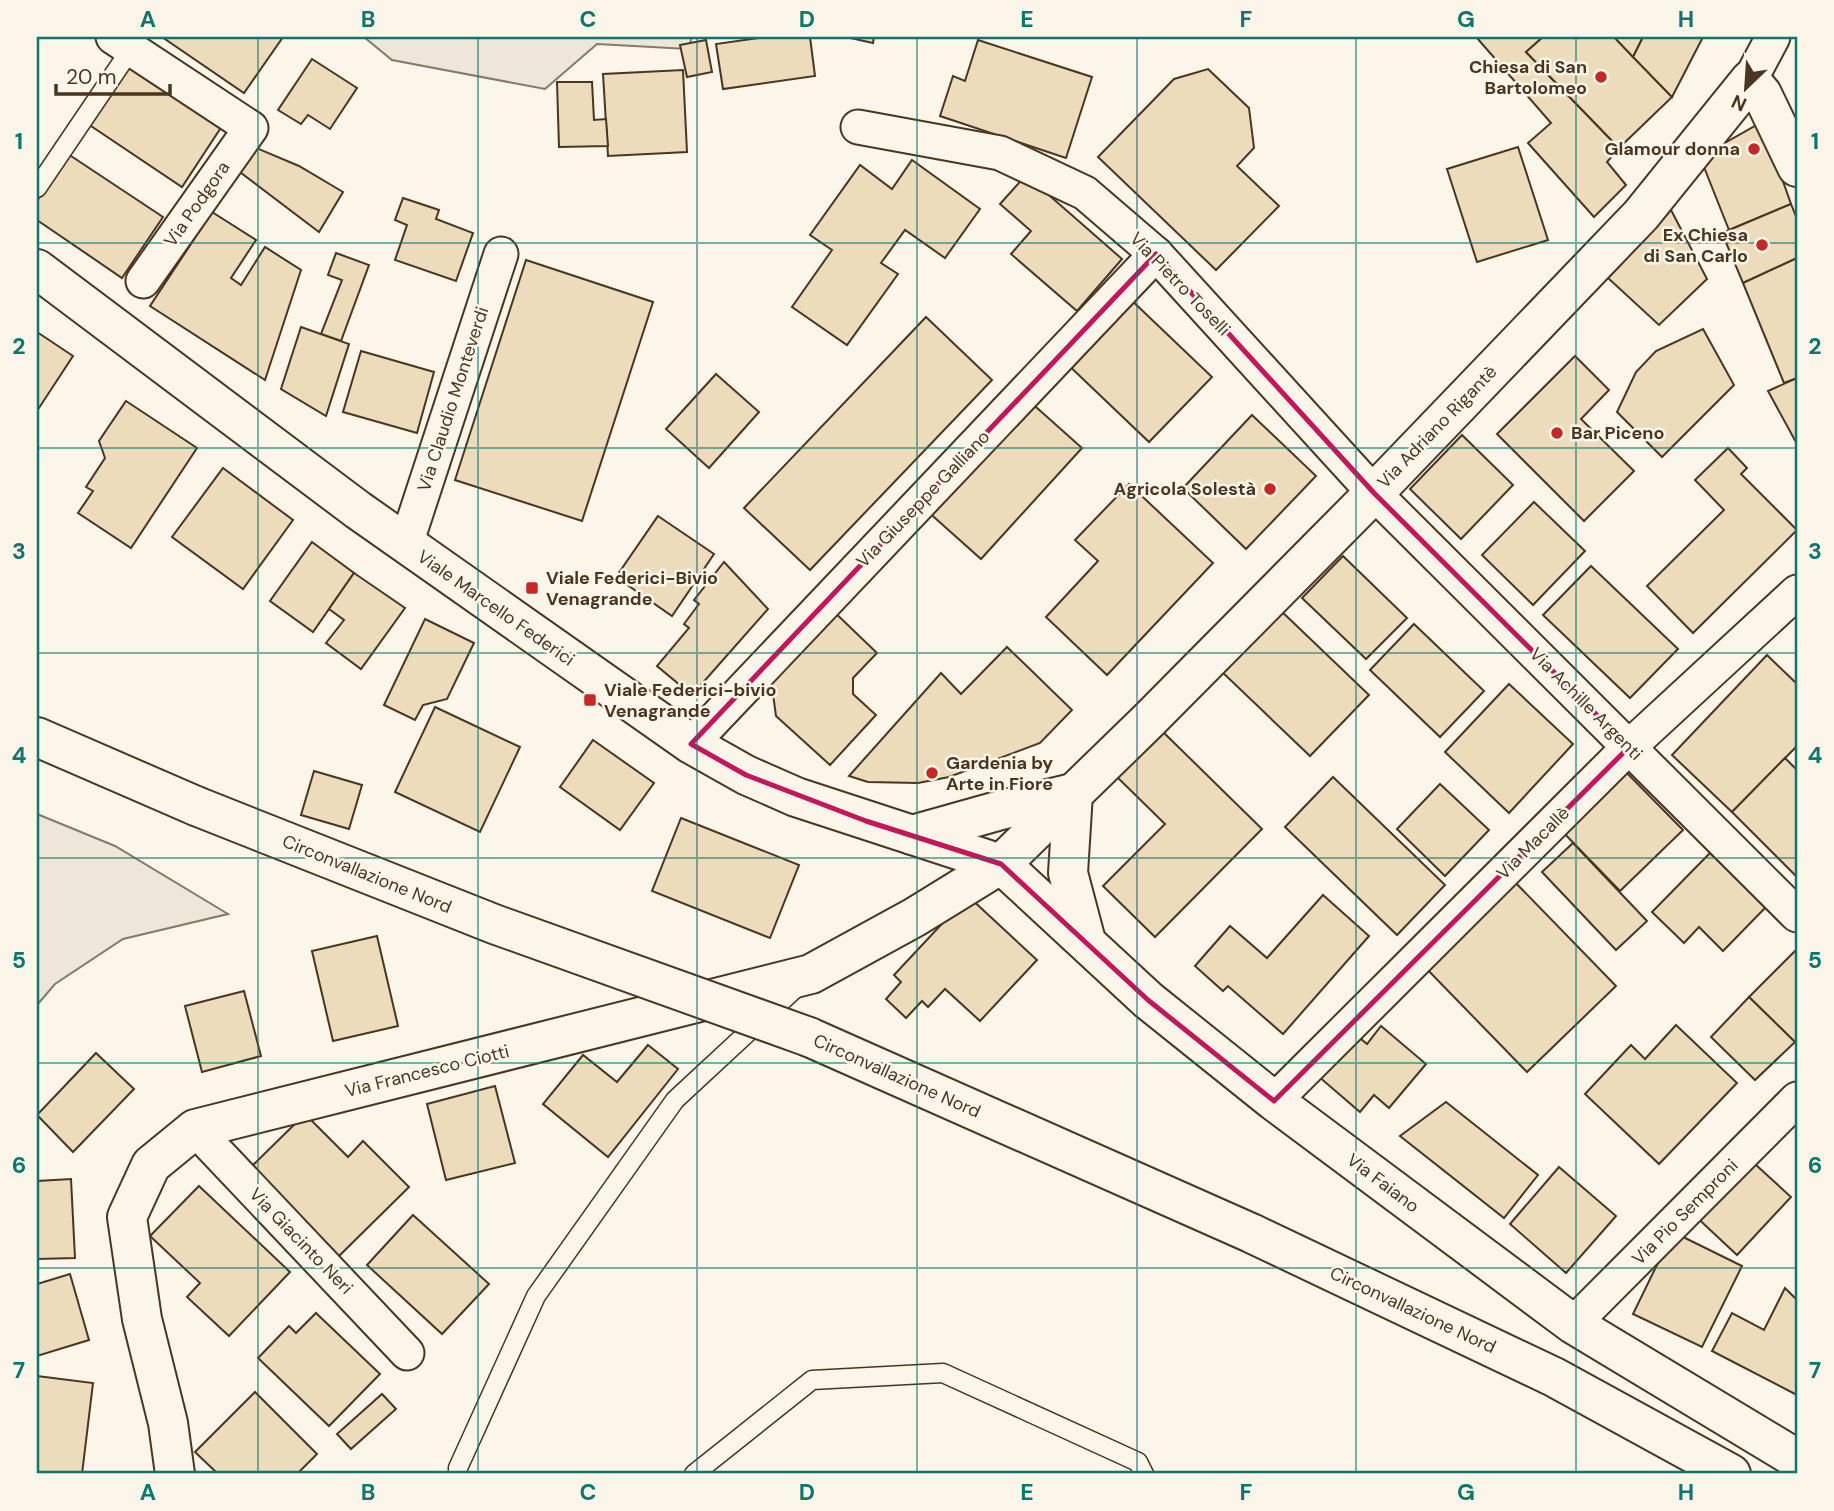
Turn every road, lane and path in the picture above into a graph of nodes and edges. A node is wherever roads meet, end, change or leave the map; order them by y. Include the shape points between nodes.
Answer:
1 (1773, 37) edge
2 (122, 43) edge
3 (1750, 80) junction
4 (858, 127) dead end
5 (1797, 167) edge
6 (37, 188) edge
7 (500, 254) dead end
8 (1156, 254) junction
9 (37, 269) edge
10 (143, 281) dead end
11 (1374, 493) junction
12 (406, 544) junction
13 (1797, 592) edge
14 (45, 741) edge
15 (691, 744) junction
16 (1629, 747) junction
17 (1073, 793) junction
18 (912, 835) junction
19 (1001, 864) junction
20 (1797, 915) edge
21 (1086, 941) junction
22 (811, 974) junction
23 (1797, 1099) edge
24 (1275, 1101) junction
25 (195, 1129) junction
26 (1573, 1324) junction
27 (407, 1353) dead end
28 (1797, 1459) edge
29 (175, 1474) edge
30 (458, 1474) edge
31 (694, 1474) edge
32 (1144, 1474) edge
33 (1731, 1474) edge

1 - 3 street, Via Adriano Rigantè
2 - 6 lane
2 - 10 street, Via Podgora via 251,128
3 - 5 street via 1762,94
3 - 11 street, Via Adriano Rigantè via 1641,215
4 - 8 street, Via Pietro Toselli via 1000,153 1085,193
7 - 12 street, Via Claudio Monteverdi
8 - 11 street, Via Pietro Toselli
8 - 15 street, Via Giuseppe Galliano
9 - 12 street, Viale Marcello Federici
11 - 16 street, Via Achille Argenti
11 - 17 street, Via Adriano Rigantè
12 - 15 street, Viale Marcello Federici
13 - 16 street, Via Macallè
14 - 33 street, Circonvallazione Nord, bridge via 494,924 809,1037 1264,1239 1554,1377
15 - 18 street, Viale Marcello Federici via 796,797
16 - 20 street, Via Achille Argenti
16 - 24 street, Via Macallè
17 - 18 street
17 - 19 street, Via Adriano Rigantè
17 - 21 street via 1068,873
18 - 19 street, Viale Marcello Federici
19 - 21 street, Via Faiano
19 - 22 street, Via Francesco Ciotti via 915,918
21 - 24 street, Via Faiano via 1148,1000
22 - 25 street, Via Francesco Ciotti
22 - 30 lane via 676,1100 536,1296
23 - 26 street, Via Pio Semproni
24 - 26 street, Via Faiano
25 - 27 street, Via Giacinto Neri
25 - 29 street, Via Francesco Ciotti via 151,1165 127,1217 142,1319 168,1423
26 - 28 street, Via Faiano
31 - 32 lane via 812,1380 943,1373 1138,1462

